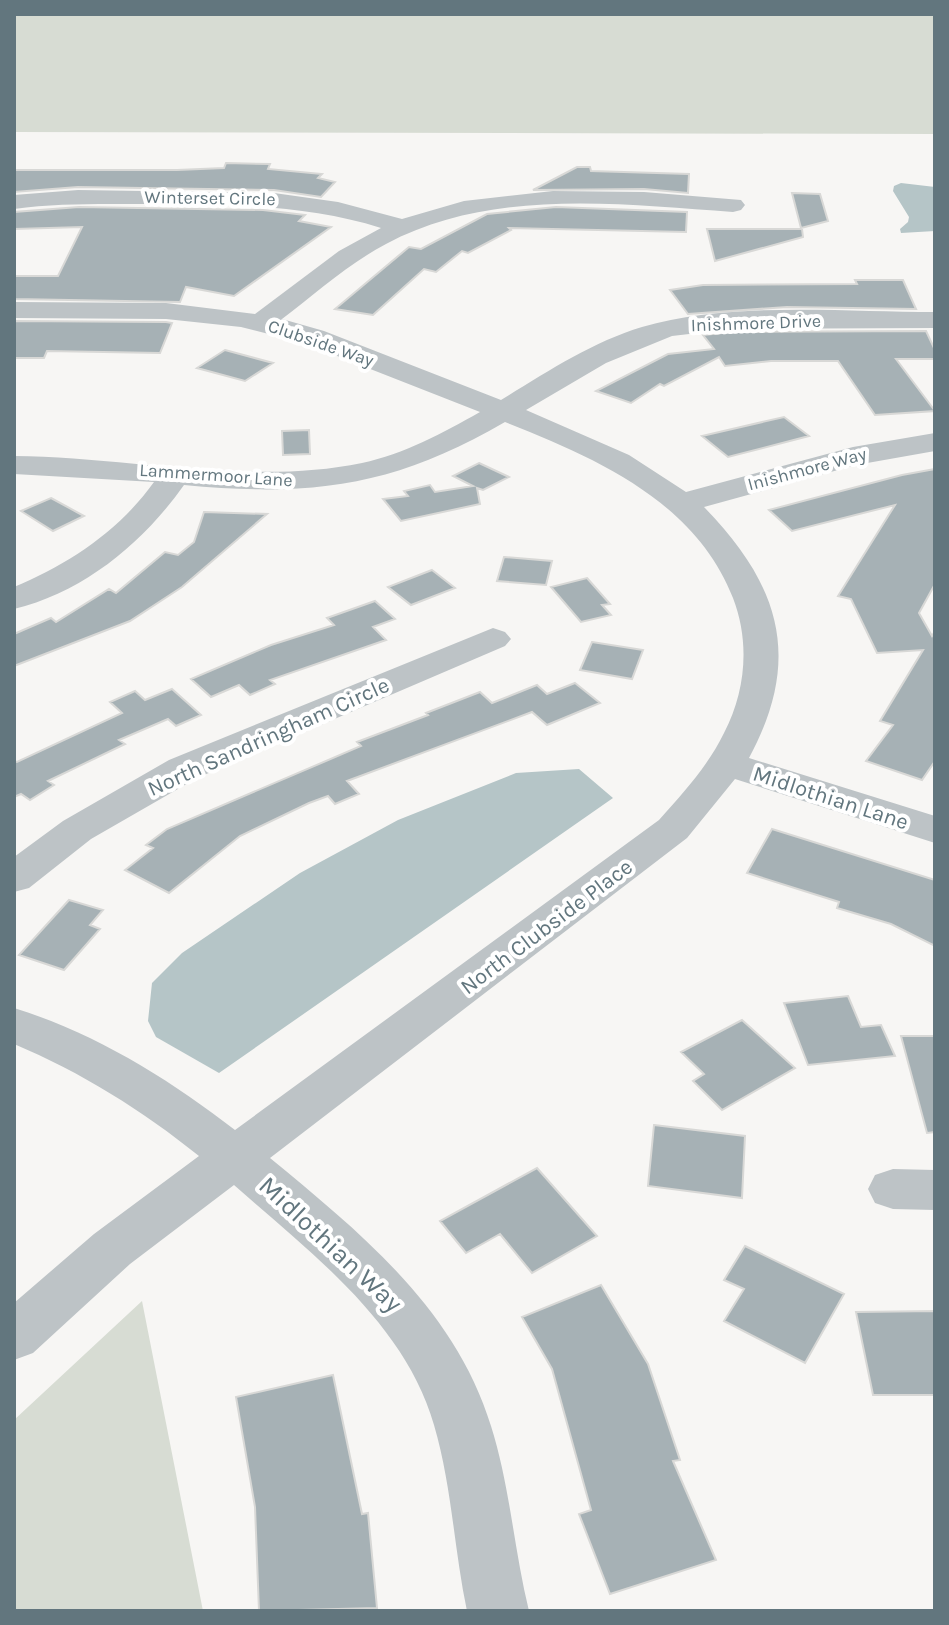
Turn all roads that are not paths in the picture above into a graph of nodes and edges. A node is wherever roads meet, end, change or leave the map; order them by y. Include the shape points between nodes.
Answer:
1 (14, 202) edge
2 (733, 205) dead end
3 (402, 227) junction
4 (14, 310) edge
5 (935, 320) edge
6 (260, 323) junction
7 (500, 410) junction
8 (567, 436) joint
9 (935, 442) edge
10 (14, 465) edge
11 (176, 474) junction
12 (681, 503) junction
13 (14, 599) edge
14 (493, 639) dead end
15 (728, 764) junction
16 (935, 830) edge
17 (14, 878) edge
18 (14, 1025) edge
19 (235, 1155) junction
20 (14, 1336) edge
21 (498, 1611) edge

1 - 3 street, Winterset Circle via 257,198 344,210
2 - 3 street via 548,197 462,209
3 - 6 street via 368,244
4 - 6 street, Clubside Way via 188,312
5 - 7 street, Inishmore Drive via 726,321 664,329 619,345
6 - 7 street, Clubside Way via 314,337
7 - 8 street, Clubside Way
7 - 11 street, Lammermoor Lane via 427,451 366,472 290,481
8 - 12 street, North Clubside Place via 641,474
9 - 12 street, Inishmore Way via 853,456
10 - 11 street, Lammermoor Lane
11 - 13 street via 148,514 116,544 56,581
12 - 15 street, North Clubside Place via 733,563 757,619 758,696
14 - 17 street, North Sandringham Circle via 183,769 77,830
15 - 16 street, Midlothian Lane
15 - 19 street, North Clubside Place via 695,808 656,844
18 - 19 street, Midlothian Way via 92,1059
19 - 20 street, North Clubside Place via 112,1249
19 - 21 street, Midlothian Way via 396,1302 439,1365 464,1428

